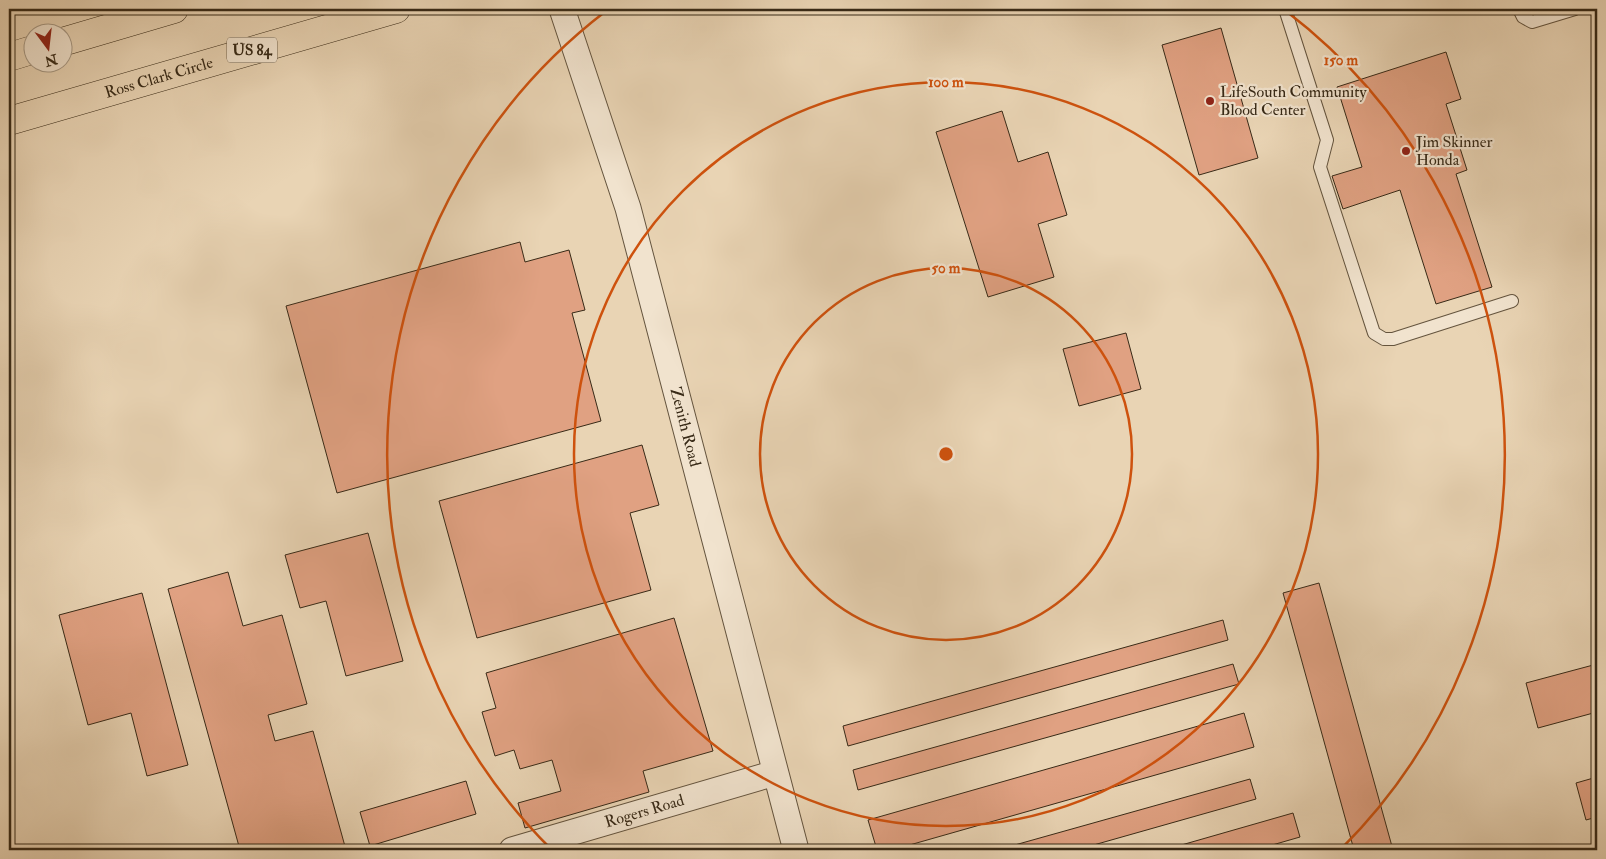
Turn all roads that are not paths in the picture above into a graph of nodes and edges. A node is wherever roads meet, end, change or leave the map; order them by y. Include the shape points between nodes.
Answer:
1 (174, 9) edge
2 (396, 9) edge
3 (562, 9) edge
4 (1285, 9) edge
5 (1519, 9) edge
6 (1575, 9) edge
7 (72, 39) edge
8 (22, 53) edge
9 (9, 57) edge
10 (9, 121) edge
11 (1512, 301) dead end
12 (775, 773) junction
13 (512, 850) edge
14 (796, 850) edge

1 - 7 highway
2 - 10 highway, Ross Clark Circle / US 84
3 - 12 street, Zenith Road via 628,208
4 - 11 lane via 1327,140 1320,167 1374,333 1384,339 1394,339
5 - 6 lane via 1523,17 1532,22
8 - 9 highway
12 - 13 street, Rogers Road
12 - 14 street, Zenith Road

